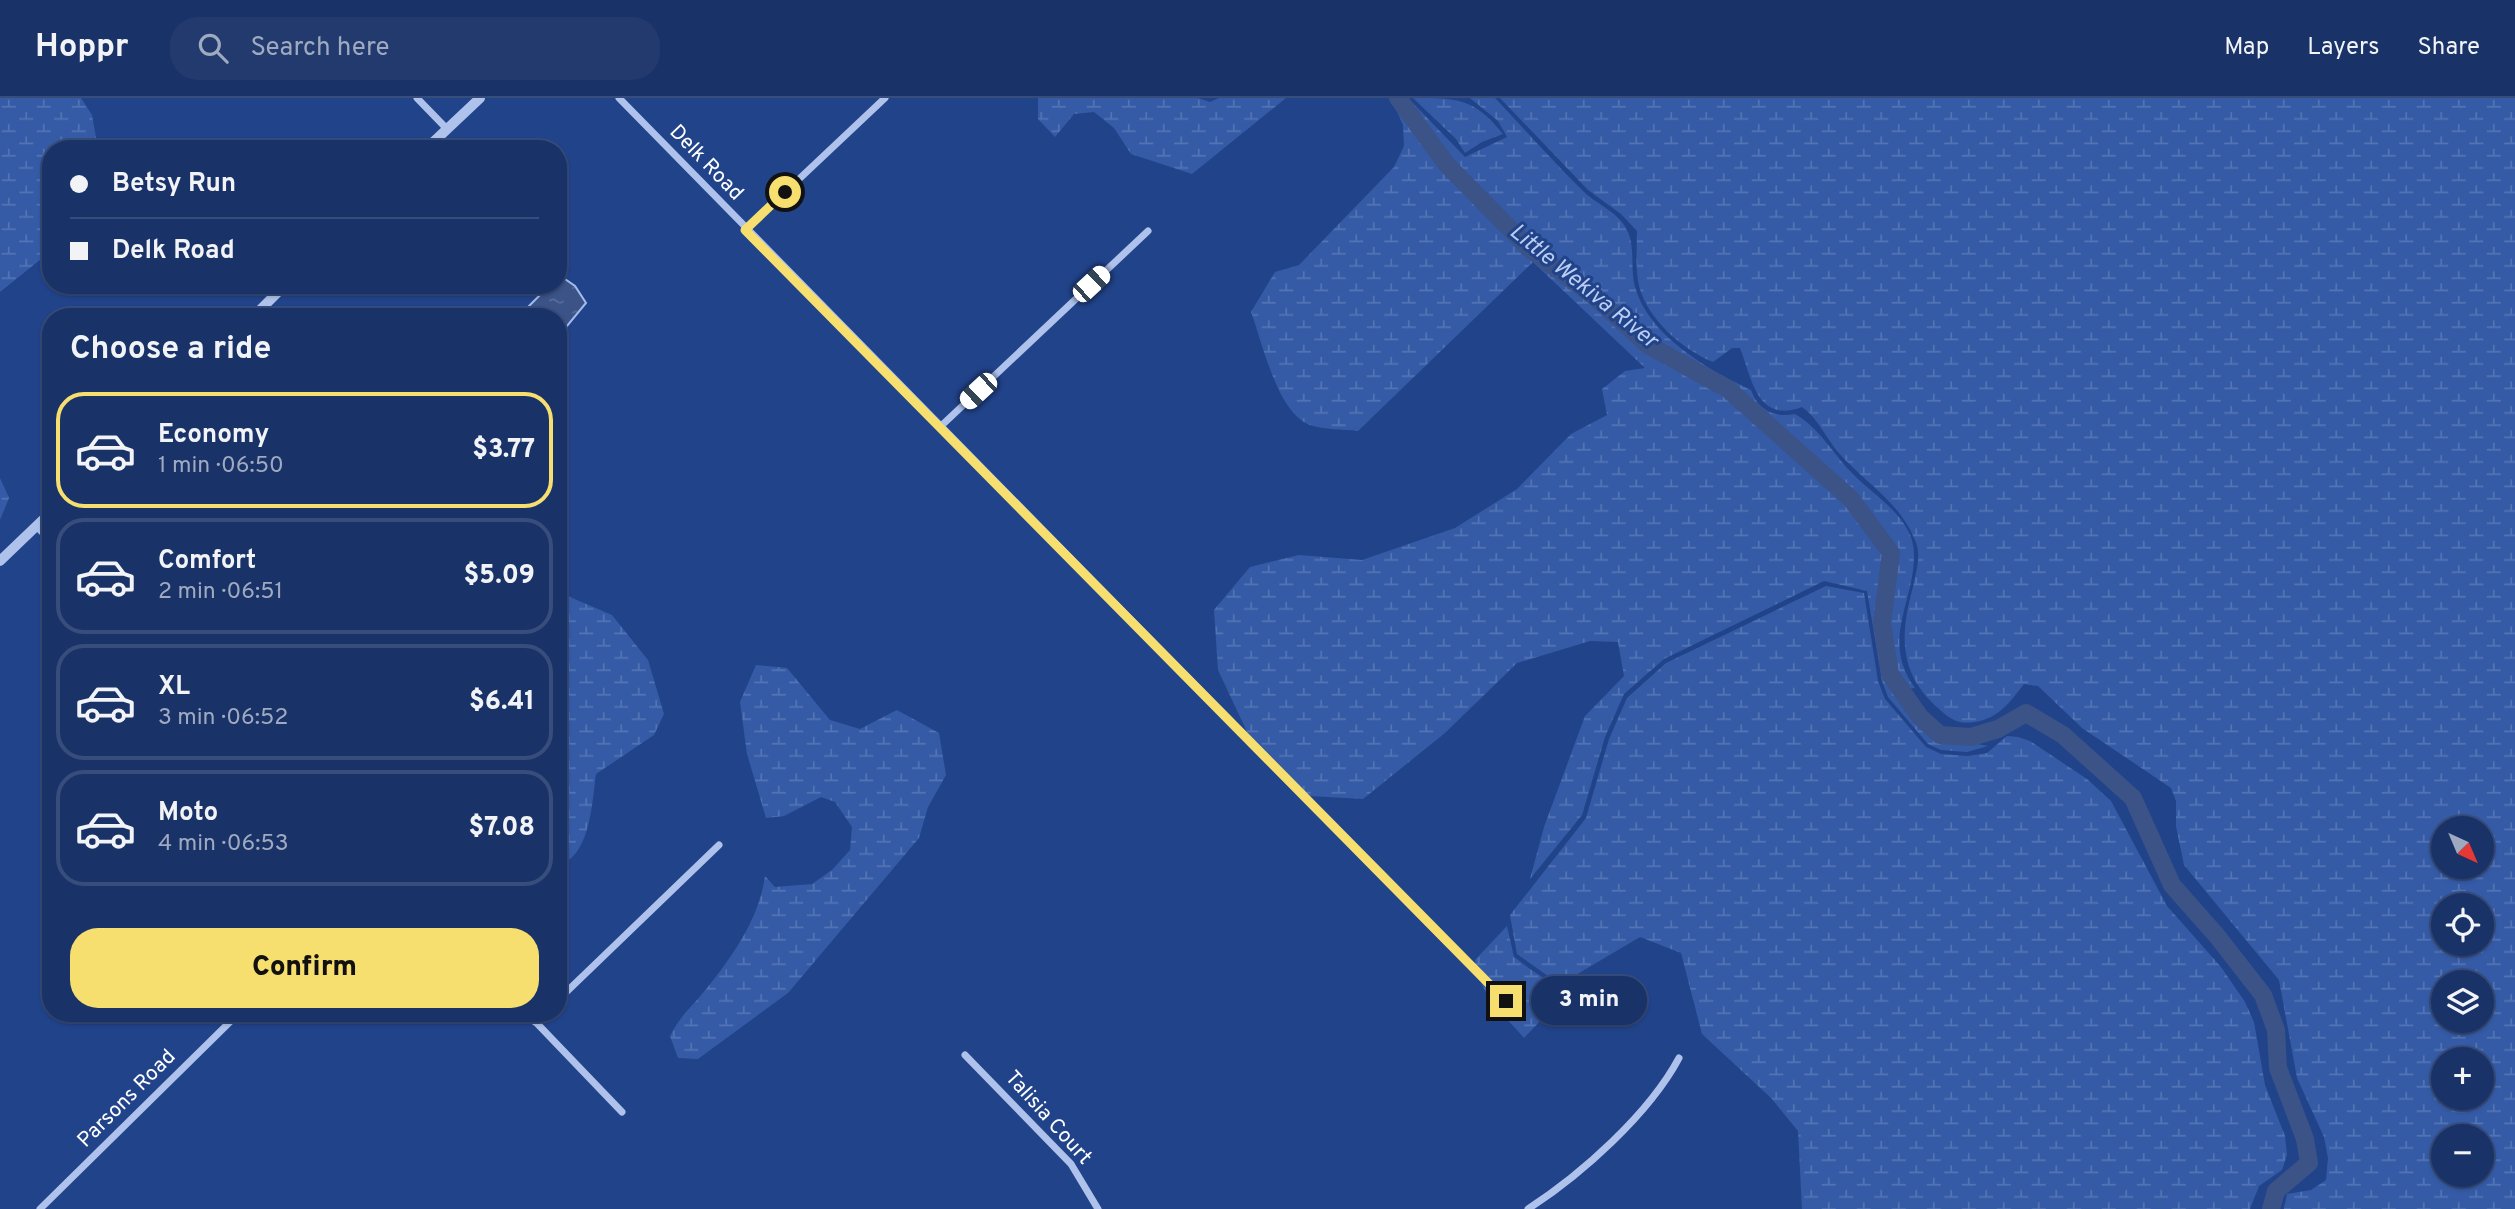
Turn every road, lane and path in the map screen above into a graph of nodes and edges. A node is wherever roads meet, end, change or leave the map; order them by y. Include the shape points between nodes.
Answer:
1 (417, 98) edge
2 (480, 98) edge
3 (619, 98) edge
4 (885, 98) edge
5 (447, 129) junction
6 (435, 140) edge
7 (745, 230) junction
8 (1148, 231) dead end
9 (276, 294) edge
10 (262, 308) edge
11 (940, 427) junction
12 (42, 520) edge
13 (36, 526) junction
14 (42, 532) edge
15 (0, 561) edge
16 (719, 845) dead end
17 (567, 991) edge
18 (1506, 1001) dead end
19 (230, 1022) edge
20 (536, 1022) edge
21 (965, 1055) dead end
22 (1679, 1058) dead end
23 (622, 1112) dead end
24 (40, 1209) edge
25 (1098, 1209) edge
26 (1528, 1209) edge

1 - 5 street
2 - 5 street
3 - 7 street, Delk Road
4 - 7 street
5 - 6 street
7 - 11 street, Delk Road
8 - 11 street
9 - 10 street
11 - 18 street, Delk Road
12 - 13 street
13 - 14 street
13 - 15 street
16 - 17 street
19 - 24 street, Parsons Road
20 - 23 street
21 - 25 street, Talisia Court via 1071,1164
22 - 26 street via 1654,1100 1574,1176

